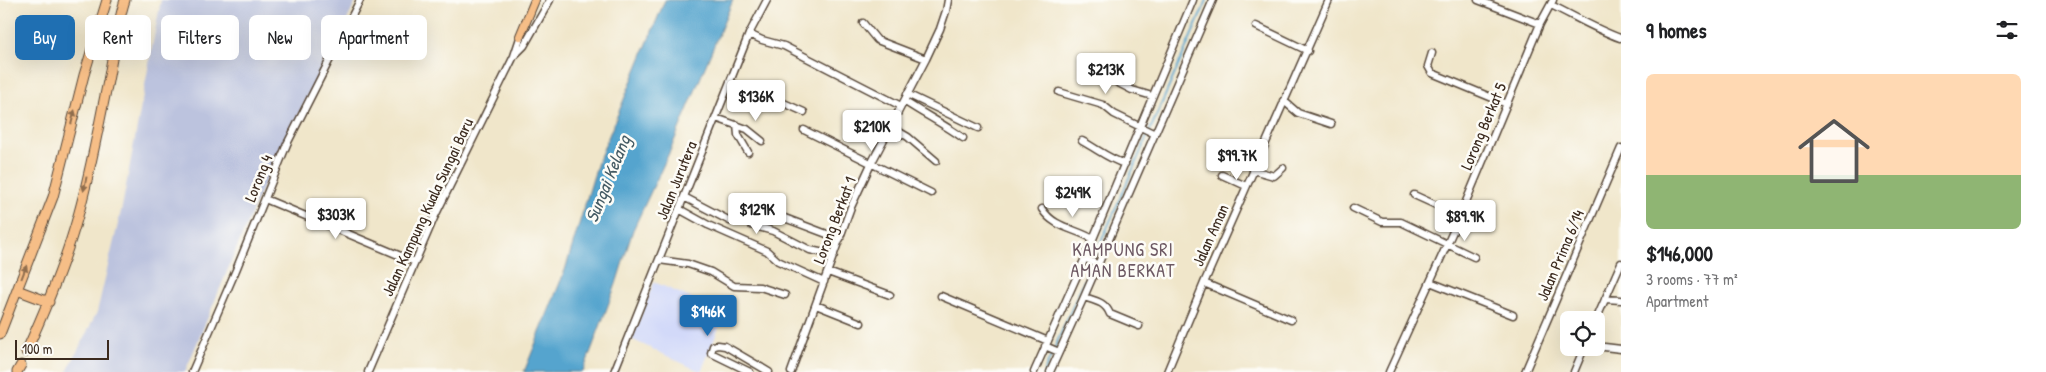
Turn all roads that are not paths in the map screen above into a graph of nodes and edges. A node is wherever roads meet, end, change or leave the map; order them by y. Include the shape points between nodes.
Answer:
1 (106, 0) edge
2 (125, 0) edge
3 (360, 0) edge
4 (537, 0) edge
5 (548, 0) edge
6 (768, 0) edge
7 (948, 0) edge
8 (1193, 0) edge
9 (1213, 0) edge
10 (1329, 0) edge
11 (1478, 0) edge
12 (1552, 2) edge
13 (863, 24) dead end
14 (1540, 24) junction
15 (1256, 26) dead end
16 (749, 34) junction
17 (520, 36) joint
18 (1620, 38) dead end
19 (1308, 51) junction
20 (1432, 53) dead end
21 (514, 56) junction
22 (926, 59) junction
23 (1091, 69) dead end
24 (730, 83) junction
25 (1059, 92) dead end
26 (1152, 96) junction
27 (904, 100) junction
28 (1284, 101) junction
29 (1507, 104) junction
30 (804, 112) dead end
31 (716, 118) junction
32 (1331, 124) dead end
33 (737, 125) junction
34 (891, 127) junction
35 (1142, 127) junction
36 (978, 128) dead end
37 (804, 130) dead end
38 (1154, 133) junction
39 (963, 138) dead end
40 (762, 141) dead end
41 (1082, 141) dead end
42 (1621, 148) edge
43 (748, 152) dead end
44 (936, 161) dead end
45 (871, 164) junction
46 (1124, 164) junction
47 (1283, 168) dead end
48 (1253, 170) junction
49 (1222, 175) dead end
50 (1246, 186) junction
51 (930, 193) dead end
52 (1414, 195) dead end
53 (684, 197) junction
54 (266, 199) junction
55 (745, 202) dead end
56 (1353, 208) dead end
57 (679, 209) junction
58 (1042, 209) dead end
59 (1460, 216) junction
60 (730, 221) dead end
61 (751, 225) dead end
62 (840, 239) junction
63 (1093, 239) junction
64 (1446, 245) junction
65 (834, 255) junction
66 (1474, 257) dead end
67 (1085, 258) junction
68 (659, 260) junction
69 (415, 262) junction
70 (1621, 263) edge
71 (1098, 265) junction
72 (828, 272) junction
73 (824, 282) junction
74 (1430, 282) junction
75 (1204, 283) junction
76 (17, 290) junction
77 (785, 295) dead end
78 (890, 295) dead end
79 (942, 296) dead end
80 (1084, 297) junction
81 (1605, 299) junction
82 (1621, 300) edge
83 (49, 302) junction
84 (816, 305) junction
85 (1600, 311) edge
86 (1513, 315) dead end
87 (1291, 320) dead end
88 (861, 323) dead end
89 (1139, 326) dead end
90 (0, 334) edge
91 (1046, 343) junction
92 (1605, 347) edge
93 (1621, 349) edge
94 (26, 352) dead end
95 (1059, 352) junction
96 (1581, 356) edge
97 (192, 372) edge
98 (368, 372) edge
99 (614, 372) edge
100 (750, 372) edge
101 (770, 372) edge
102 (791, 372) edge
103 (1034, 372) edge
104 (1050, 372) edge
105 (1167, 372) edge
106 (1389, 372) edge
107 (1525, 372) edge
108 (1574, 372) edge

76 -> 1 highway via 53,197
2 -> 83 highway via 78,216
3 - 54 street, Lorong 4 via 287,144
4 - 17 main road
5 - 21 street, Jalan Kampung Kuala Sungai Baru via 524,46
6 - 16 street, Jalan Jurutera
7 - 22 street, Lorong Berkat 1 via 940,29
8 - 26 street
9 - 38 street
10 - 19 street, Jalan Aman
11 - 14 street
12 - 14 street, Lorong Berkat 5
12 - 18 street via 1596,30
13 - 22 street via 877,40
14 - 29 street, Lorong Berkat 5
15 - 19 street
16 - 24 street, Jalan Jurutera
16 - 27 street via 784,46
17 - 21 street, Jalan Kampung Kuala Sungai Baru
19 - 28 street, Jalan Aman
20 - 29 street via 1428,66 1432,73
21 - 69 street, Jalan Kampung Kuala Sungai Baru
22 - 27 street, Lorong Berkat 1
23 - 26 street via 1132,90
24 - 30 street
24 - 31 street, Jalan Jurutera
25 - 35 street via 1103,105
26 - 35 street
27 - 34 street, Lorong Berkat 1
27 - 36 street
27 - 39 street
28 - 32 street via 1298,113
28 - 48 street, Jalan Aman
29 - 59 street, Lorong Berkat 5
31 - 33 street
31 - 53 street, Jalan Jurutera
33 - 40 street
33 - 43 street via 738,135
34 - 44 street
34 - 45 street, Lorong Berkat 1
35 - 38 street
35 - 46 street
37 - 45 street
38 - 71 street
41 - 46 street
42 - 107 street, Jalan Prima 6/14
45 - 51 street
45 - 62 street, Lorong Berkat 1
46 - 63 street
47 - 48 street via 1274,176
48 - 50 street, Jalan Aman
49 - 50 street
50 - 75 street, Jalan Aman
52 - 59 street
53 - 57 street, Jalan Jurutera
53 - 60 street
54 - 69 street
54 - 97 street, Lorong 4
55 - 62 street
56 - 64 street via 1382,222 1401,222
57 - 68 street, Jalan Jurutera
57 - 73 street
58 - 63 street via 1053,222
59 - 64 street, Lorong Berkat 5
61 - 65 street via 773,231 810,250
62 - 65 street, Lorong Berkat 1
63 - 67 street
64 - 66 street
64 - 74 street, Lorong Berkat 5
65 - 72 street, Lorong Berkat 1
67 - 71 street
67 - 91 street
68 - 77 street via 688,264 711,272 734,286 760,287
68 - 99 street, Jalan Jurutera
69 - 98 street, Jalan Kampung Kuala Sungai Baru
70 - 81 street
71 - 80 street
72 - 73 street, Lorong Berkat 1
72 - 78 street
73 - 84 street, Lorong Berkat 1
74 - 86 street
74 - 106 street, Lorong Berkat 5
75 - 87 street
75 - 105 street, Jalan Aman
76 - 83 highway
76 - 90 highway
79 - 91 street
80 - 89 street via 1100,302 1110,314
80 - 95 street
81 - 82 street
81 - 85 street
83 - 94 highway
84 - 88 street
84 - 102 street, Lorong Berkat 1
91 - 95 street
91 - 103 street
92 - 93 street
95 - 104 street
96 - 108 street
100 - 101 street via 711,353 713,346 725,346

